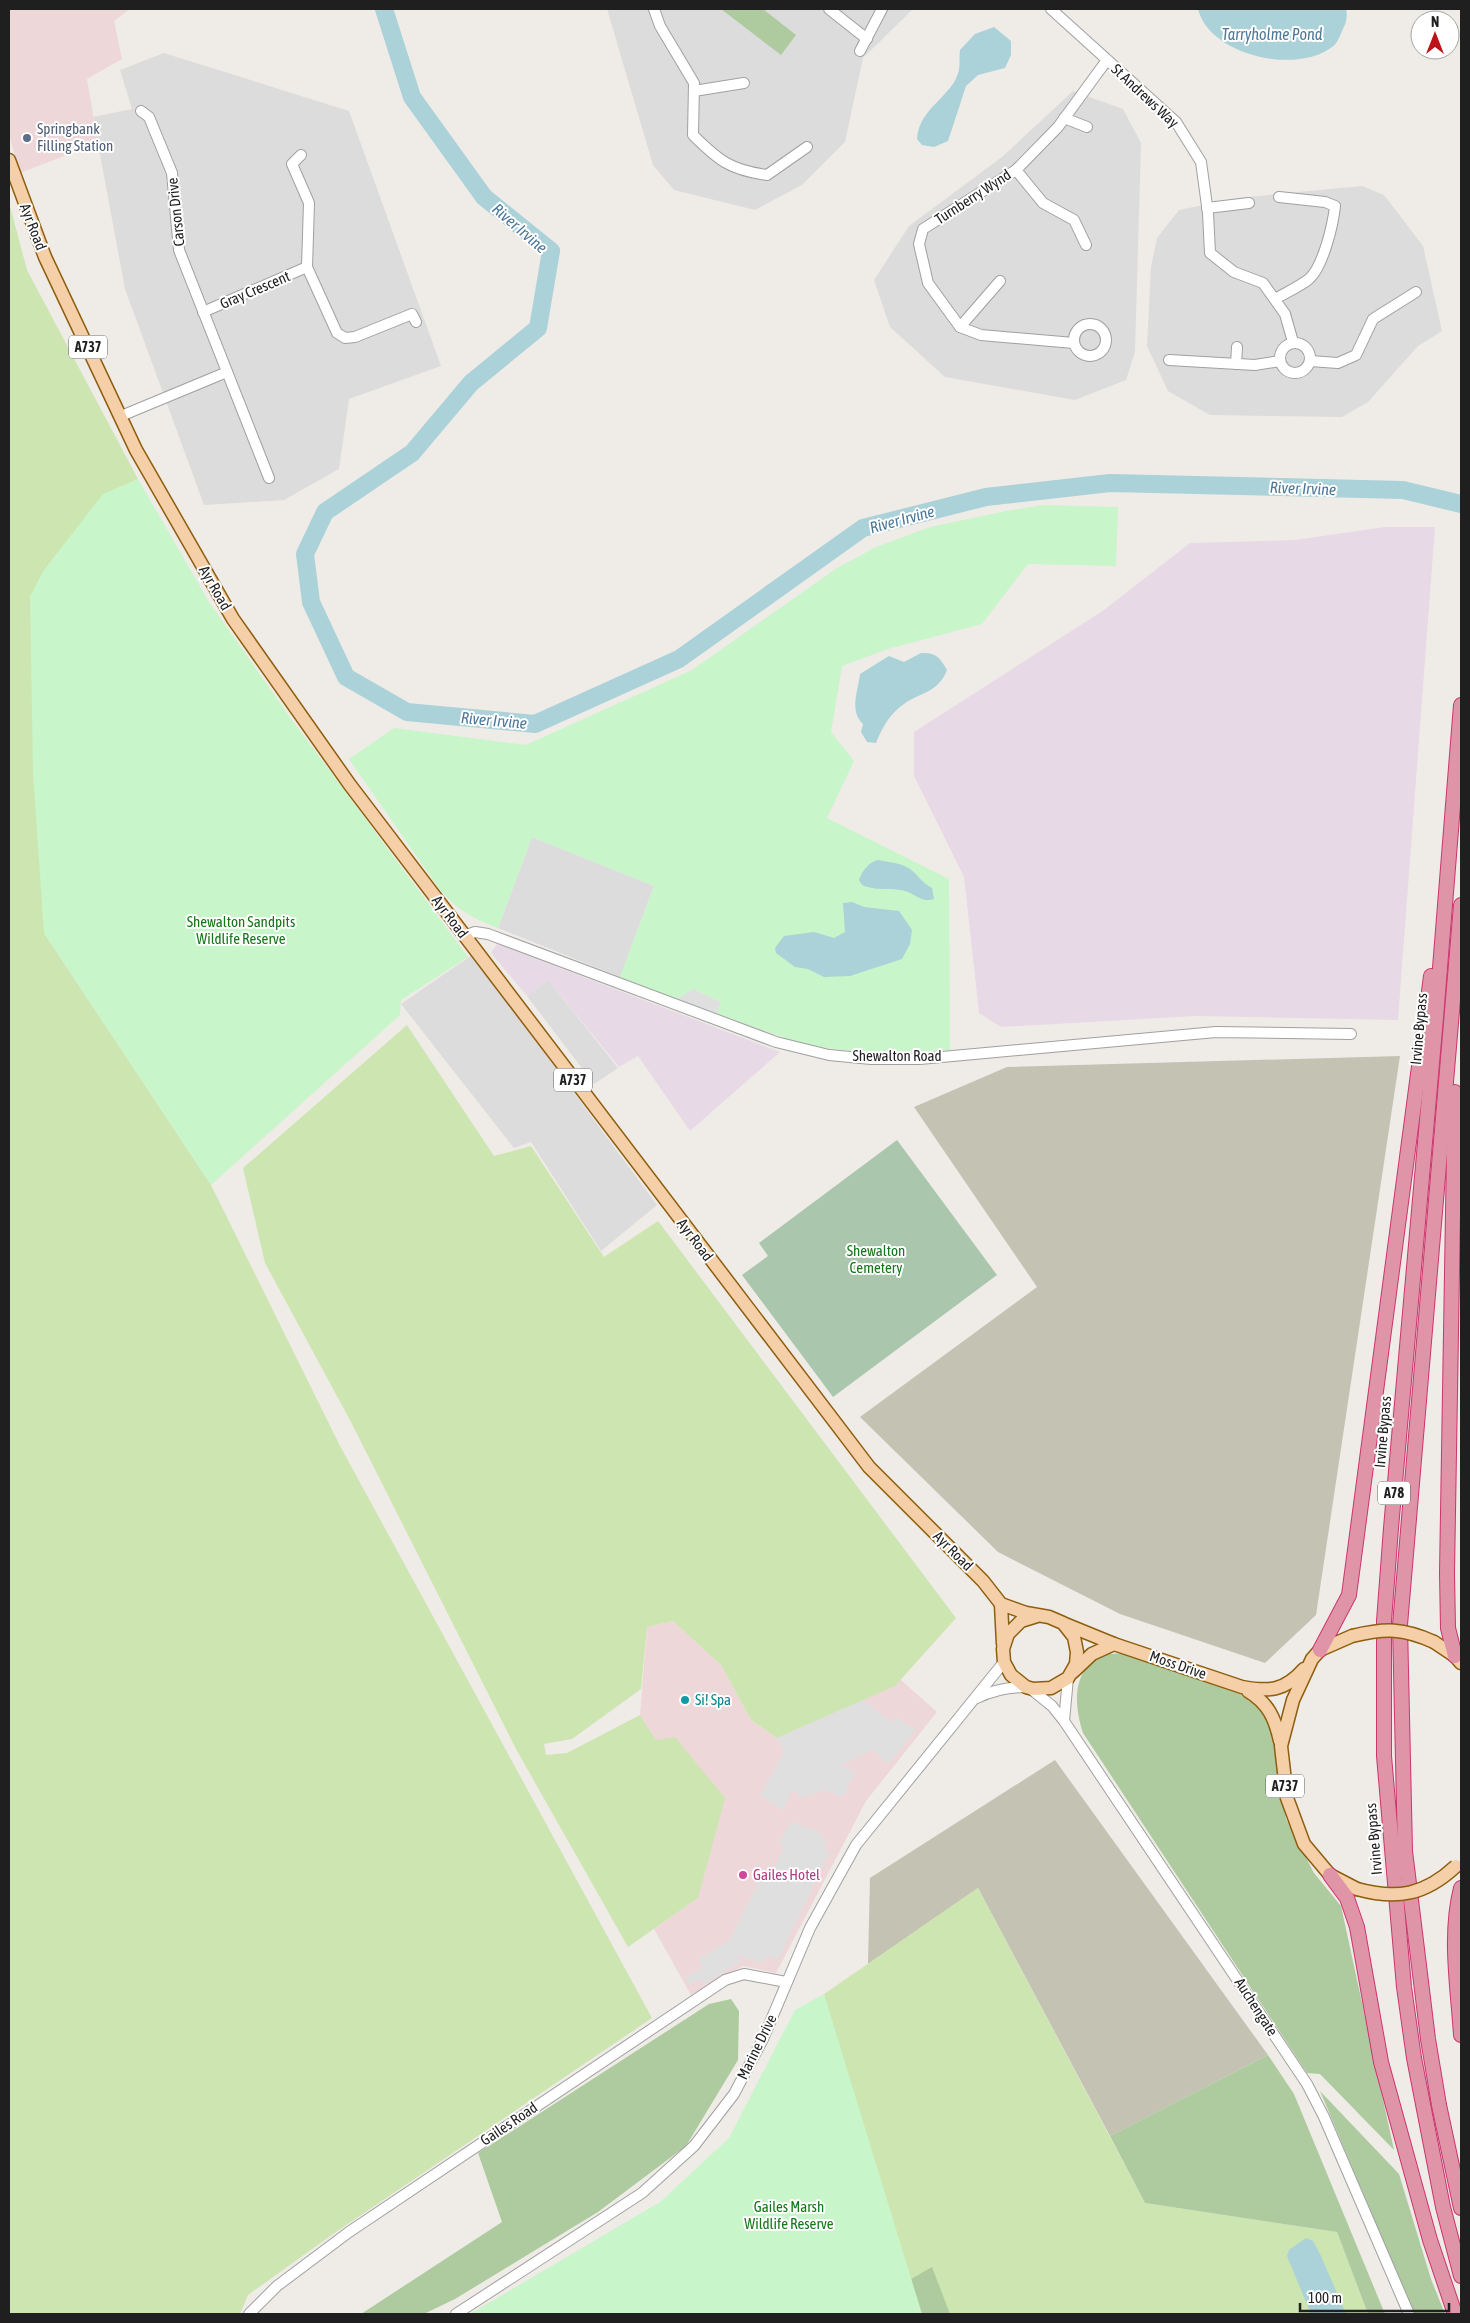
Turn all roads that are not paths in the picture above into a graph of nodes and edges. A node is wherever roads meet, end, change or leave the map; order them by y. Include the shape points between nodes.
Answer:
1 (654, 9) edge
2 (829, 9) edge
3 (882, 9) edge
4 (1051, 9) edge
5 (867, 39) junction
6 (860, 51) dead end
7 (1107, 60) junction
8 (744, 83) dead end
9 (694, 91) junction
10 (141, 111) dead end
11 (1064, 118) junction
12 (1087, 127) dead end
13 (806, 147) dead end
14 (301, 155) dead end
15 (9, 160) edge
16 (1016, 170) junction
17 (1279, 197) dead end
18 (1249, 203) dead end
19 (1207, 208) junction
20 (1086, 245) dead end
21 (307, 268) junction
22 (1000, 281) dead end
23 (1416, 292) dead end
24 (1275, 299) junction
25 (204, 312) junction
26 (416, 322) dead end
27 (960, 327) junction
28 (1292, 342) junction
29 (1074, 344) dead end
30 (1237, 347) dead end
31 (1169, 360) dead end
32 (1280, 360) junction
33 (1310, 361) junction
34 (1236, 364) junction
35 (227, 372) junction
36 (121, 416) junction
37 (269, 478) dead end
38 (1461, 706) edge
39 (1449, 856) junction
40 (1461, 905) edge
41 (464, 936) junction
42 (1458, 964) junction
43 (1351, 1034) dead end
44 (1001, 1604) junction
45 (1037, 1616) junction
46 (1063, 1623) junction
47 (1114, 1644) junction
48 (1316, 1655) junction
49 (1004, 1656) junction
50 (1458, 1660) edge
51 (1069, 1677) junction
52 (1242, 1687) junction
53 (1028, 1688) junction
54 (972, 1700) junction
55 (1064, 1721) junction
56 (1281, 1746) junction
57 (1459, 1863) edge
58 (1330, 1875) junction
59 (1461, 1888) edge
60 (786, 1982) junction
61 (1461, 2035) edge
62 (1461, 2208) edge
63 (1461, 2276) edge
64 (249, 2314) edge
65 (456, 2314) edge
66 (1409, 2314) edge
67 (1455, 2314) edge

1 - 9 street via 660,26 694,83
2 - 5 street
3 - 5 street
4 - 7 street, St Andrews Way
5 - 6 street
7 - 11 street, Turnberry Wynd
7 - 19 street, St Andrews Way via 1176,122 1201,162
8 - 9 street
9 - 13 street via 692,134 714,156 743,172 767,175
10 - 25 street, Carson Drive via 149,117 172,173 179,250
11 - 12 street
11 - 16 street, Turnberry Wynd
14 - 21 street, Gray Crescent via 292,164 309,203
15 - 36 main road, Ayr Road / A737 via 45,257
16 - 20 street via 1043,203 1074,220
16 - 27 street, Turnberry Wynd via 923,229 919,244 928,283
17 - 24 street via 1335,206 1333,224 1310,278
18 - 19 street
19 - 24 street, St Andrews Way via 1210,253 1234,272 1263,283
21 - 25 street, Gray Crescent
21 - 26 street, Gray Crescent via 337,333 345,338 412,314
22 - 27 street
23 - 33 street via 1373,318 1356,355 1338,363
24 - 28 street, St Andrews Way via 1285,314
25 - 35 street, Carson Drive
27 - 29 street via 981,335
28 - 32 street via 1282,350
28 - 33 street via 1308,349
30 - 34 street
31 - 34 street
32 - 33 street via 1286,370 1296,373 1305,370
32 - 34 street via 1255,365
35 - 36 street
35 - 37 street, Carson Drive
36 - 41 main road, Ayr Road / A737 via 136,450 233,619 350,785
38 - 39 highway, Irvine Bypass / A78
39 - 48 highway via 1349,1595
39 - 63 highway, Irvine Bypass / A78 via 1384,1621 1384,1756 1410,2032 1443,2207
40 - 42 highway, Irvine Bypass / A78
41 - 43 street, Shewalton Road via 475,932 488,934 776,1042 828,1055 871,1060 920,1059 1216,1032
41 - 44 main road, Ayr Road / A737 via 869,1467 983,1581
42 - 50 highway via 1447,1573 1448,1628
42 - 62 highway, Irvine Bypass / A78 via 1400,1625 1405,1851 1431,2058
44 - 45 main road, A737
44 - 49 main road
45 - 46 main road, A737
45 - 49 main road via 1016,1625 1008,1634
46 - 47 main road, Moss Drive / A737
46 - 51 main road via 1074,1637 1077,1652 1076,1664
47 - 51 main road via 1092,1654
47 - 52 main road, Moss Drive / A737
48 - 50 main road, A737, bridge via 1352,1636 1390,1630 1411,1632 1434,1642
48 - 52 main road, Moss Drive / A737 via 1296,1678 1278,1689 1261,1691
48 - 56 main road, A737 via 1293,1700
49 - 53 main road via 1011,1676
49 - 54 street, Marine Drive
51 - 53 main road via 1051,1688
51 - 55 street
52 - 56 main road, Moss Drive / A737 via 1261,1699 1268,1708 1276,1722
53 - 54 street, Marine Drive via 990,1691
53 - 55 street, Auchengate via 1052,1706
54 - 60 street, Marine Drive via 856,1845 810,1928
55 - 66 street, Auchengate via 1306,2084 1324,2116
56 - 58 main road, A737 via 1287,1798 1294,1820 1304,1844
57 - 58 main road, A737, bridge via 1430,1885 1399,1896 1377,1895 1357,1889
58 - 67 highway via 1346,1898 1357,1927 1381,2062 1430,2240
59 - 61 highway via 1455,1942
60 - 64 street, Gailes Road via 744,1974 726,1980 349,2232 277,2286
60 - 65 street, Marine Drive via 763,2039 734,2094 694,2146 642,2193

